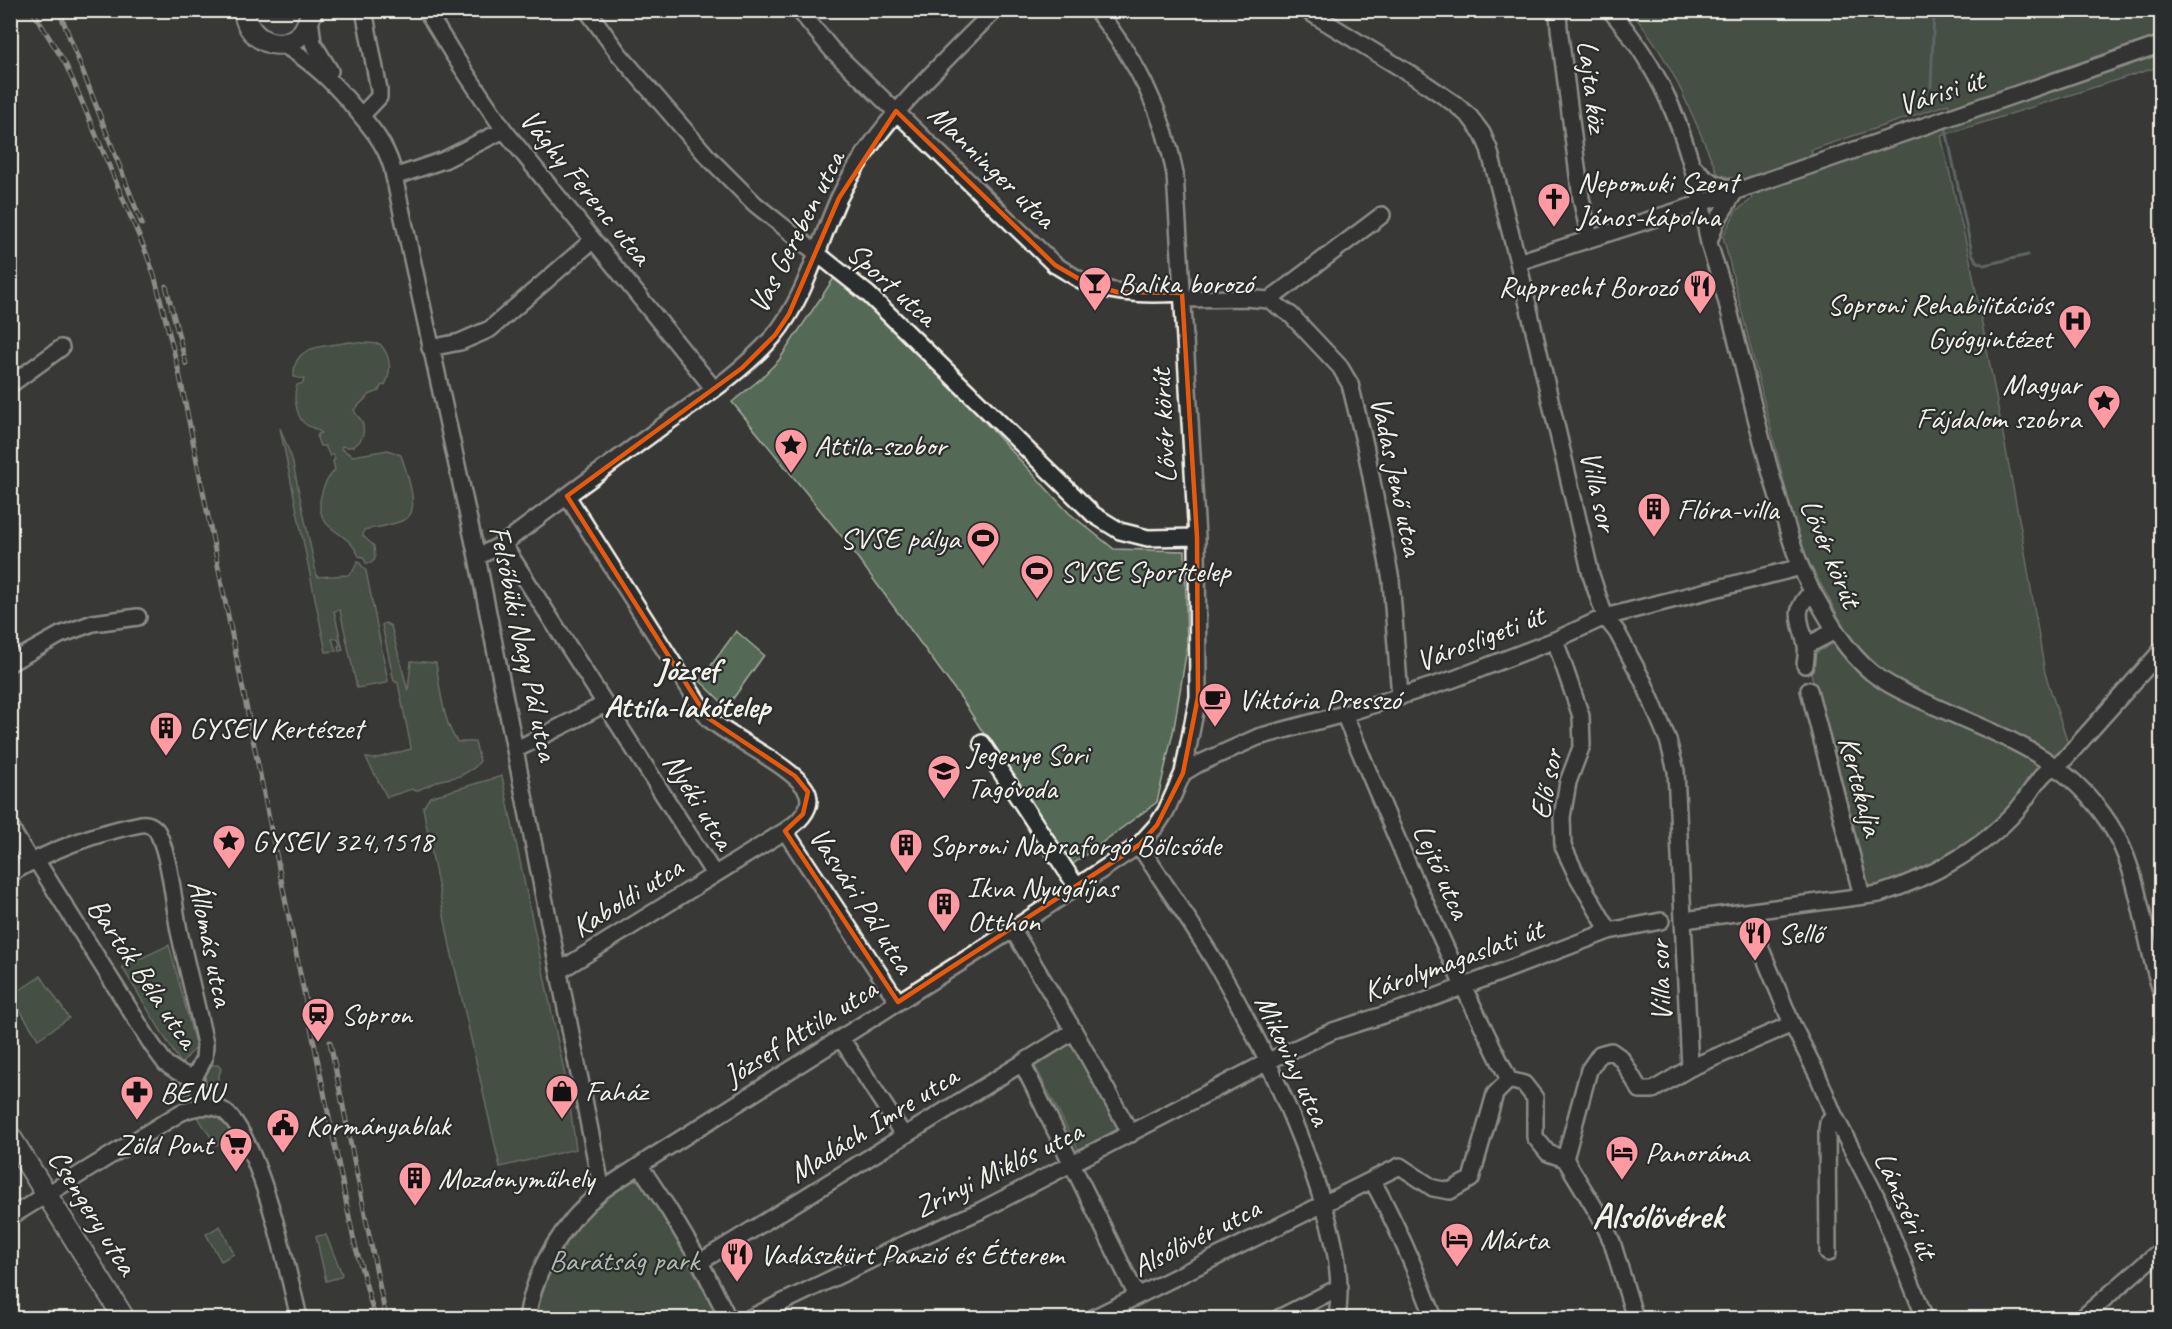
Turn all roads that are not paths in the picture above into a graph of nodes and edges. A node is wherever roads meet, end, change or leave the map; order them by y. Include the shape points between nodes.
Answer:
1 (244, 10) edge
2 (364, 10) edge
3 (426, 10) edge
4 (587, 10) edge
5 (799, 10) edge
6 (1096, 10) edge
7 (1305, 10) edge
8 (1558, 10) edge
9 (1611, 10) edge
10 (311, 14) edge
11 (985, 14) edge
12 (282, 44) junction
13 (2162, 44) edge
14 (340, 90) junction
15 (896, 111) junction
16 (361, 116) junction
17 (504, 130) junction
18 (1691, 164) junction
19 (394, 177) junction
20 (1736, 190) junction
21 (1701, 202) junction
22 (1382, 215) dead end
23 (1590, 239) junction
24 (593, 240) junction
25 (1709, 242) junction
26 (817, 255) junction
27 (1518, 262) junction
28 (1183, 296) junction
29 (1269, 300) junction
30 (62, 348) dead end
31 (430, 348) junction
32 (10, 385) edge
33 (714, 389) junction
34 (567, 496) junction
35 (1197, 537) junction
36 (503, 544) junction
37 (477, 557) junction
38 (1801, 567) junction
39 (1812, 592) junction
40 (138, 617) dead end
41 (1605, 617) junction
42 (1835, 631) junction
43 (1555, 640) junction
44 (1806, 646) junction
45 (2162, 650) edge
46 (10, 663) edge
47 (1805, 665) dead end
48 (1809, 690) dead end
49 (1400, 697) junction
50 (605, 704) junction
51 (1344, 714) junction
52 (982, 743) dead end
53 (516, 750) junction
54 (2060, 763) junction
55 (1183, 773) junction
56 (10, 827) edge
57 (785, 831) junction
58 (1139, 845) junction
59 (33, 861) junction
60 (10, 874) edge
61 (714, 874) junction
62 (1077, 887) junction
63 (1862, 896) junction
64 (1758, 911) junction
65 (1684, 920) junction
66 (1661, 921) dead end
67 (1013, 930) junction
68 (1609, 931) junction
69 (559, 971) junction
70 (1463, 986) junction
71 (2162, 993) edge
72 (898, 1002) junction
73 (1792, 1024) junction
74 (1074, 1031) junction
75 (841, 1038) junction
76 (1022, 1063) junction
77 (1268, 1063) junction
78 (1690, 1068) junction
79 (194, 1078) junction
80 (1509, 1080) junction
81 (203, 1105) junction
82 (1834, 1115) junction
83 (1131, 1134) junction
84 (10, 1136) edge
85 (904, 1136) junction
86 (1565, 1159) junction
87 (1071, 1164) junction
88 (640, 1166) junction
89 (1372, 1180) junction
90 (602, 1191) junction
91 (47, 1195) junction
92 (1323, 1203) junction
93 (10, 1217) edge
94 (2162, 1249) edge
95 (1828, 1253) dead end
96 (700, 1262) junction
97 (1340, 1287) junction
98 (1137, 1296) junction
99 (1122, 1304) junction
100 (124, 1318) edge
101 (298, 1318) edge
102 (527, 1318) edge
103 (728, 1318) edge
104 (750, 1318) edge
105 (1093, 1318) edge
106 (1130, 1318) edge
107 (1279, 1318) edge
108 (1337, 1318) edge
109 (1434, 1318) edge
110 (1635, 1318) edge
111 (1925, 1318) edge
112 (2082, 1318) edge

1 - 12 main road via 245,21 254,35
2 - 16 street via 379,97
3 - 17 street, Vághy Ferenc utca
4 - 26 street, Sport utca via 619,54 707,156 755,204
5 - 15 street, Manninger utca via 832,50
6 - 28 street, Lővér körút via 1141,74 1170,146
7 - 27 street, Villa sor via 1437,91 1470,117 1490,149
8 - 23 street, Lajta köz via 1581,198
9 - 18 street, Lővér körút via 1661,80
10 - 12 main road via 299,36
10 - 14 street via 313,43
11 - 15 street, Vas Gereben utca
12 - 14 street via 310,61
13 - 20 street, Várisi út
14 - 16 street, Felsőbüki Nagy Pál utca
15 - 26 street, Vas Gereben utca via 839,198
15 - 28 street, Manninger utca via 1055,265 1086,283 1116,292
16 - 19 street, Felsőbüki Nagy Pál utca via 380,139
17 - 19 street via 444,160
17 - 24 street, Vághy Ferenc utca
18 - 20 street via 1716,185
18 - 21 street, Lővér körút
19 - 31 street, Felsőbüki Nagy Pál utca
20 - 21 street, Várisi út
20 - 25 street via 1716,222
21 - 23 street, Várisi út
21 - 25 street, Lővér körút
22 - 29 street
23 - 27 street, Várisi út
24 - 31 street via 490,329 460,342
24 - 33 street, Vághy Ferenc utca
25 - 38 street, Lővér körút via 1755,420
26 - 33 street, Vas Gereben utca via 775,335
26 - 35 street, Sport utca via 868,294 1094,515 1120,531 1148,538
27 - 41 street, Villa sor via 1591,575
28 - 29 street
28 - 35 street, Lővér körút
29 - 49 street, Vadas Jenő utca via 1291,315 1340,367 1350,384 1391,580
30 - 32 street
31 - 37 street, Felsőbüki Nagy Pál utca
33 - 34 street, Vas Gereben utca
34 - 36 street, Vas Gereben utca
34 - 57 street, Vasvári Pál utca via 708,718 795,776 808,792 803,814
35 - 55 street, Lővér körút via 1198,697
36 - 37 street, Vas Gereben utca
36 - 50 street, Nyéki utca
37 - 53 street, Felsőbüki Nagy Pál utca
38 - 39 street, Lővér körút
38 - 41 street, Városligeti út
39 - 42 street, Lővér körút
39 - 44 street via 1799,610
40 - 46 street via 93,623 60,635
41 - 43 street, Városligeti út
41 - 65 street, Villa sor via 1644,682 1668,740 1676,771
42 - 44 street
42 - 54 street, Lővér körút via 1871,672 1899,690
43 - 49 street, Városligeti út
43 - 68 street, Elő sor via 1581,716 1582,745 1568,782 1562,817 1563,846
44 - 47 street
45 - 54 street
48 - 63 street, Kertekalja
49 - 51 street, Városligeti út
50 - 53 street
50 - 61 street, Nyéki utca
51 - 55 street, Városligeti út via 1258,737
51 - 70 street, Lejtő utca
52 - 62 street
53 - 69 street, Felsőbüki Nagy Pál utca
54 - 63 street via 2045,773 2010,817 1976,846 1907,884
54 - 71 street, Lővér körút via 2119,841 2130,868
55 - 58 street, Lővér körút via 1157,825
56 - 59 street, Bartók Béla utca
57 - 61 street, Kaboldi utca
57 - 72 street, Vasvári Pál utca
58 - 62 street, József Attila utca
58 - 77 street, Mikoviny utca via 1223,976
59 - 60 street
59 - 79 street, Bartók Béla utca via 166,1064
59 - 79 street, Állomás utca via 122,828 147,823 159,833 205,1044 204,1059
61 - 69 street, Kaboldi utca
62 - 67 street, József Attila utca
63 - 64 street
64 - 65 street
64 - 73 street, Lánzséri út via 1754,932
65 - 78 street, Villa sor
66 - 68 street, Károlymagaslati út
67 - 72 street, József Attila utca
67 - 74 street
68 - 70 street, Károlymagaslati út
69 - 90 street, Felsőbüki Nagy Pál utca
70 - 77 street, Károlymagaslati út via 1333,1031
70 - 80 street, Lejtő utca
72 - 75 street, József Attila utca
73 - 78 street
73 - 82 street, Lánzséri út
74 - 76 street, Madách Imre utca
74 - 83 street
75 - 85 street
75 - 88 street, József Attila utca
76 - 85 street, Madách Imre utca
76 - 87 street
77 - 83 street, Zrínyi Miklós utca
77 - 92 street, Mikoviny utca via 1291,1113
78 - 86 street via 1653,1090 1640,1090 1622,1058 1611,1051 1600,1054 1589,1070
79 - 81 street, Bartók Béla utca
80 - 86 street via 1524,1084 1535,1098 1535,1137 1548,1153
80 - 89 street, Alsólövér utca via 1495,1094 1471,1179 1450,1191 1433,1188 1400,1166
81 - 91 street via 180,1113
81 - 101 street via 225,1112 248,1148 267,1193
82 - 95 street, Lánzséri út via 1827,1130
82 - 111 street, Lánzséri út via 1876,1196
83 - 87 street, Zrínyi Miklós utca
84 - 91 main road, Csengery utca
85 - 96 street, Madách Imre utca
86 - 110 street via 1612,1242
87 - 98 street
87 - 104 street, Zrínyi Miklós utca
88 - 90 street, József Attila utca
88 - 96 street
89 - 92 street, Alsólövér utca
89 - 109 street via 1408,1251
90 - 102 street via 576,1216 543,1262
91 - 93 street
91 - 100 main road, Csengery utca
92 - 97 street, Mikoviny utca
92 - 98 street, Alsólövér utca
94 - 112 street
96 - 103 street
97 - 107 street
97 - 108 street, Mikoviny utca
98 - 99 street, Alsólövér utca
99 - 105 street, Alsólövér utca
99 - 106 street

